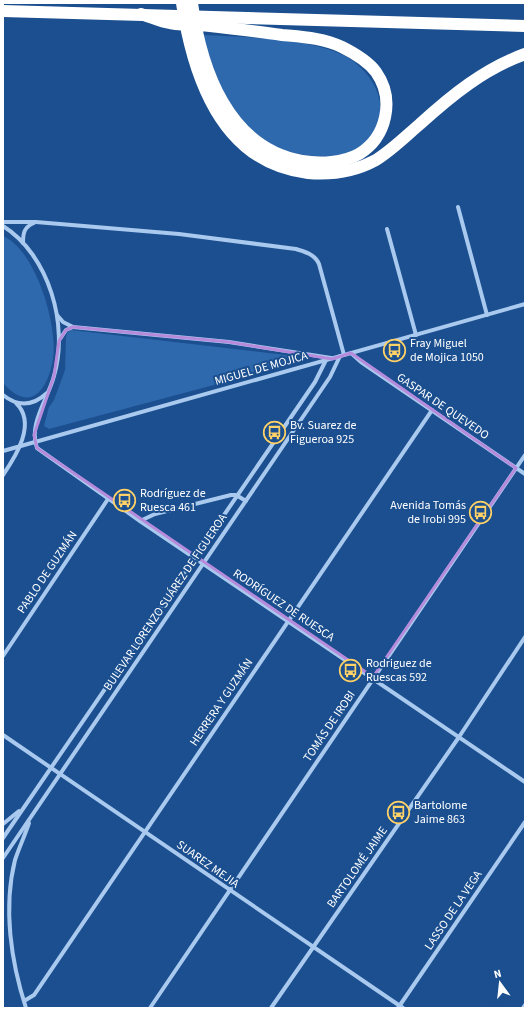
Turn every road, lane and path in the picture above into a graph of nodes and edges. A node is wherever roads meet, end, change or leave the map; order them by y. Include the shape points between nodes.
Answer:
1 (182, 3) edge
2 (192, 3) edge
3 (3, 11) edge
4 (141, 14) junction
5 (525, 26) edge
6 (193, 38) junction
7 (525, 54) edge
8 (458, 207) dead end
9 (3, 222) edge
10 (36, 222) junction
11 (3, 226) edge
12 (388, 229) dead end
13 (24, 243) junction
14 (525, 304) edge
15 (56, 312) junction
16 (487, 315) junction
17 (73, 327) junction
18 (416, 335) junction
19 (59, 341) junction
20 (351, 353) junction
21 (342, 356) junction
22 (332, 359) junction
23 (326, 360) junction
24 (48, 392) junction
25 (3, 395) edge
26 (16, 403) junction
27 (432, 410) junction
28 (35, 442) junction
29 (19, 447) junction
30 (3, 451) edge
31 (525, 455) edge
32 (516, 468) junction
33 (525, 474) edge
34 (3, 475) edge
35 (236, 495) junction
36 (108, 499) junction
37 (246, 501) junction
38 (140, 521) junction
39 (195, 557) junction
40 (204, 563) junction
41 (289, 620) junction
42 (525, 636) edge
43 (3, 656) edge
44 (373, 677) junction
45 (3, 735) edge
46 (459, 737) junction
47 (52, 767) junction
48 (61, 773) junction
49 (525, 782) edge
50 (24, 807) junction
51 (32, 816) junction
52 (525, 822) edge
53 (3, 824) edge
54 (145, 832) junction
55 (3, 838) edge
56 (3, 858) edge
57 (230, 890) junction
58 (313, 947) junction
59 (24, 1001) junction
60 (525, 1005) edge
61 (400, 1007) edge
62 (26, 1008) edge
63 (150, 1008) edge
64 (271, 1008) edge
65 (523, 1008) edge

1 - 6 highway
2 - 6 highway
3 - 4 highway
4 - 5 highway
4 - 6 highway via 170,23 310,38 341,46 368,63 384,87 387,100 386,116 379,134 357,155 328,162 297,160 270,150 250,136 228,110 212,83
6 - 7 highway via 196,66 206,91 217,113 240,142 279,166 315,173 341,171 374,160 393,148 460,89 489,70
8 - 16 street
9 - 10 street
10 - 13 street via 27,226 24,231
10 - 21 street via 179,234 296,249 307,253 317,259 319,264
11 - 13 street
12 - 18 street
13 - 15 street via 43,275
14 - 16 street, MIGUEL DE MOJICA
15 - 17 street via 63,322
15 - 19 street
16 - 18 street, MIGUEL DE MOJICA
17 - 19 street via 66,330
17 - 22 street via 229,342
18 - 20 street, MIGUEL DE MOJICA
19 - 24 street via 54,376
20 - 21 street, MIGUEL DE MOJICA
20 - 27 street, GASPAR DE QUEVEDO
21 - 22 street, MIGUEL DE MOJICA
21 - 37 street, BULEVAR LORENZO SUÁREZ DE FIGUEROA
22 - 23 street, MIGUEL DE MOJICA
23 - 28 street, MIGUEL DE MOJICA
23 - 35 street, BULEVAR LORENZO SUÁREZ DE FIGUEROA via 314,382
24 - 26 street via 33,403
24 - 28 street via 36,425
25 - 26 street
26 - 29 street via 23,411 25,423
27 - 32 street, GASPAR DE QUEVEDO
27 - 41 street, HERRERA Y GUZMÁN
28 - 29 street, MIGUEL DE MOJICA
28 - 36 street, RODRÍGUEZ DE RUESCA via 41,452
29 - 30 street, MIGUEL DE MOJICA
29 - 34 street
31 - 32 street, TOMÁS DE IROBI
32 - 33 street, GASPAR DE QUEVEDO
32 - 44 street, TOMÁS DE IROBI
35 - 37 street
35 - 38 street via 155,514
35 - 39 street, BULEVAR LORENZO SUÁREZ DE FIGUEROA
36 - 38 street, RODRÍGUEZ DE RUESCA
36 - 43 street, PABLO DE GUZMÁN
37 - 40 street, BULEVAR LORENZO SUÁREZ DE FIGUEROA
38 - 39 street, RODRÍGUEZ DE RUESCA
39 - 40 street, RODRÍGUEZ DE RUESCA
39 - 47 street, BULEVAR LORENZO SUÁREZ DE FIGUEROA
40 - 41 street, RODRÍGUEZ DE RUESCA
40 - 48 street, BULEVAR LORENZO SUÁREZ DE FIGUEROA
41 - 44 street, RODRÍGUEZ DE RUESCA
41 - 54 street, HERRERA Y GUZMÁN
42 - 46 street, BARTOLOMÉ JAIME
44 - 46 street, RODRÍGUEZ DE RUESCA
44 - 57 street, TOMÁS DE IROBI
45 - 47 street, SUAREZ MEJIA
46 - 49 street, RODRÍGUEZ DE RUESCA
46 - 58 street, BARTOLOMÉ JAIME
47 - 48 street, SUAREZ MEJIA
47 - 50 street, BULEVAR LORENZO SUÁREZ DE FIGUEROA
48 - 51 street, BULEVAR LORENZO SUÁREZ DE FIGUEROA
48 - 54 street, SUAREZ MEJIA
50 - 53 street
50 - 55 street, BULEVAR LORENZO SUÁREZ DE FIGUEROA
51 - 56 street, BULEVAR LORENZO SUÁREZ DE FIGUEROA
51 - 59 street via 16,859 10,900 14,959
52 - 61 street, LASSO DE LA VEGA
54 - 57 street, SUAREZ MEJIA
54 - 59 street, HERRERA Y GUZMÁN via 34,995
57 - 58 street, SUAREZ MEJIA
57 - 63 street, TOMÁS DE IROBI
58 - 61 street, SUAREZ MEJIA
58 - 64 street, BARTOLOMÉ JAIME
59 - 62 street
60 - 65 street

